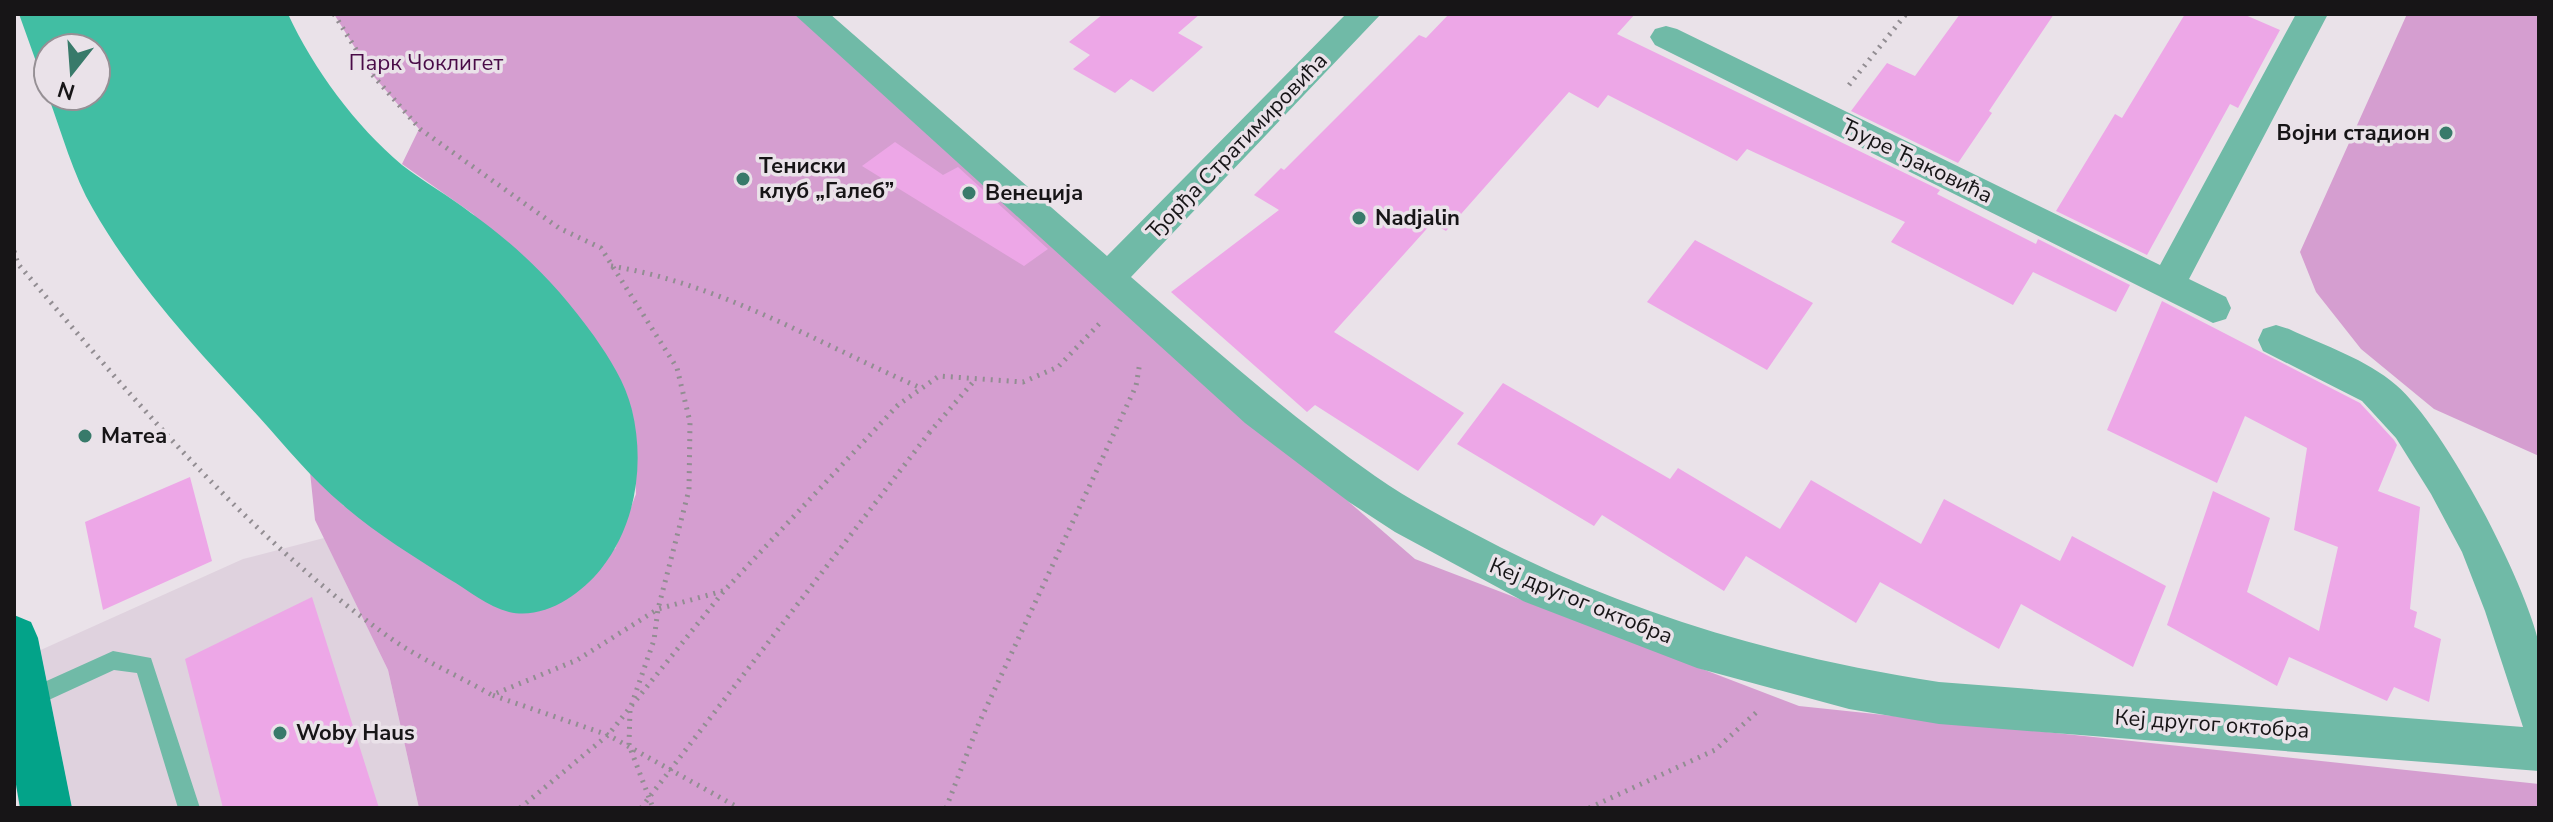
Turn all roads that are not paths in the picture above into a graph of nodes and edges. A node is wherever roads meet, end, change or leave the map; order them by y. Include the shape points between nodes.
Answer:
1 (810, 14) edge
2 (1365, 14) edge
3 (2312, 14) edge
4 (1666, 37) dead end
5 (2168, 285) junction
6 (1126, 291) junction
7 (2213, 308) dead end
8 (2276, 340) dead end
9 (14, 638) edge
10 (25, 702) junction
11 (2539, 714) edge
12 (2539, 750) edge
13 (46, 808) edge
14 (189, 808) edge

1 - 6 street, Кеј другог октобра
2 - 6 street, Ђорђа Стратимировића
3 - 5 street
4 - 5 street, Ђуре Ђаковића
5 - 7 street, Ђуре Ђаковића
6 - 12 street, Кеј другог октобра via 1258,411 1363,490 1466,553 1537,588 1697,648 1849,689 1939,703
8 - 11 street via 2374,390 2405,420 2473,527 2516,631
9 - 10 street
10 - 13 street
10 - 14 lane via 113,660 144,665

